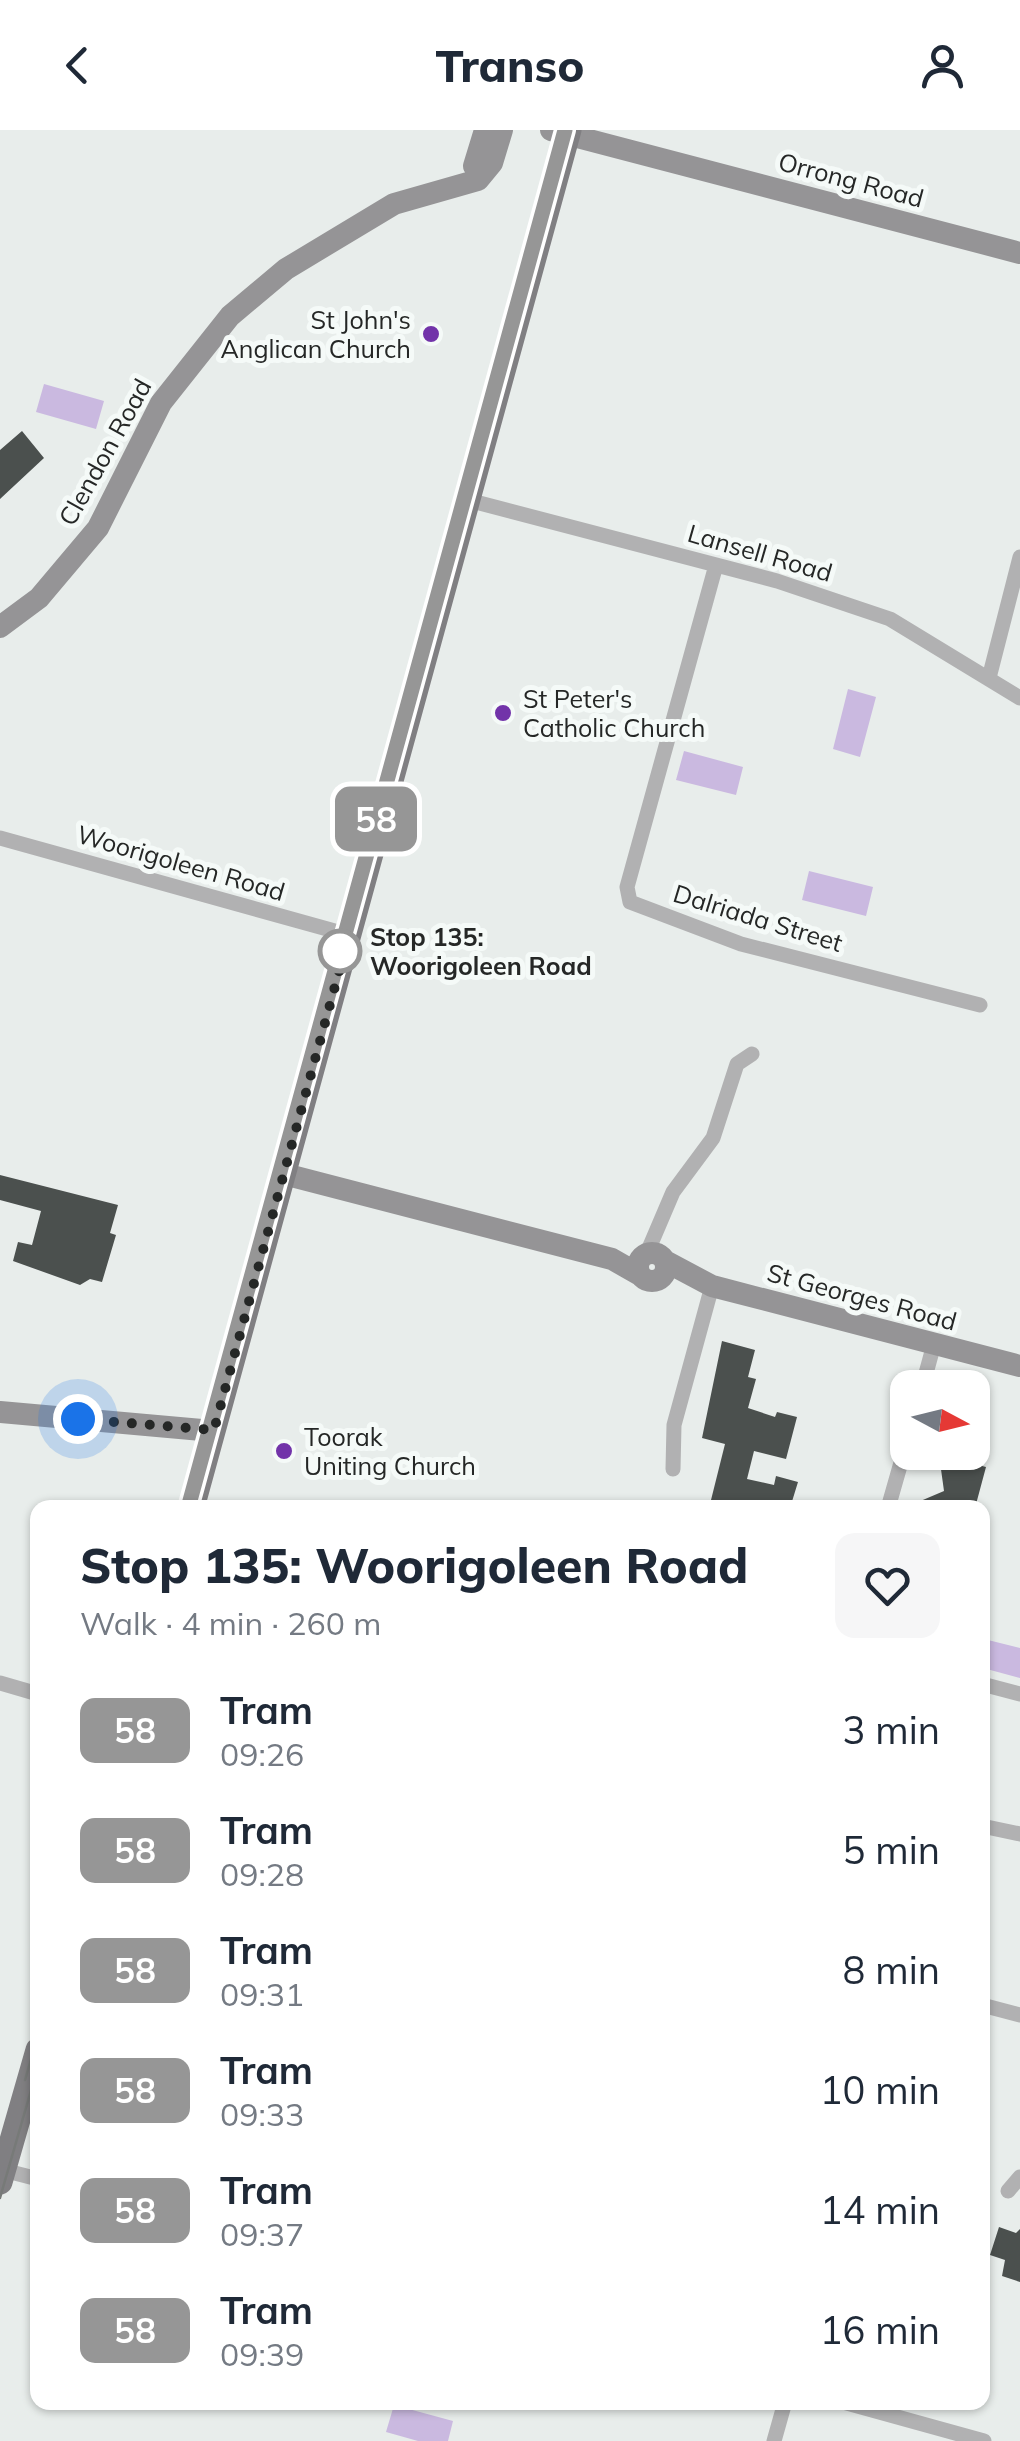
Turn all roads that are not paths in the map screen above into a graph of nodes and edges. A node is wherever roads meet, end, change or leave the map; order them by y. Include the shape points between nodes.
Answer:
1 (485, 130) edge
2 (502, 130) edge
3 (563, 132) edge
4 (460, 185) junction
5 (1020, 253) edge
6 (468, 500) junction
7 (1020, 558) edge
8 (716, 565) junction
9 (0, 627) edge
10 (989, 678) junction
11 (1020, 698) edge
12 (0, 838) edge
13 (349, 935) junction
14 (980, 1005) dead end
15 (752, 1054) dead end
16 (284, 1174) junction
17 (653, 1263) junction
18 (701, 1282) junction
19 (934, 1344) junction
20 (1020, 1366) edge
21 (927, 1370) edge
22 (0, 1412) edge
23 (214, 1430) junction
24 (673, 1469) dead end
25 (899, 1470) edge
26 (194, 1500) edge
27 (890, 1500) edge
28 (0, 1683) edge
29 (990, 1686) edge
30 (30, 1692) edge
31 (1020, 1694) edge
32 (990, 1828) edge
33 (1020, 1834) edge
34 (990, 2007) edge
35 (1020, 2015) edge
36 (30, 2077) edge
37 (1, 2174) edge
38 (1020, 2176) edge
39 (30, 2178) edge
40 (1008, 2190) dead end
41 (783, 2410) edge
42 (871, 2410) edge
43 (774, 2441) edge
44 (984, 2441) edge

1 - 4 street via 477,160
2 - 4 street, Clendon Road via 488,170
3 - 5 street, Orrong Road
3 - 6 main road
4 - 9 street, Clendon Road via 394,204 254,293 161,402 80,554
6 - 8 street, Lansell Road
6 - 13 main road
7 - 10 street
8 - 10 street, Lansell Road via 890,619
8 - 14 street, Dalriada Street via 627,887 630,902 742,944
10 - 11 street, Lansell Road
12 - 13 street, Woorigoleen Road
13 - 16 main road
15 - 17 street via 738,1064 714,1138 674,1192
16 - 17 street, St Georges Road
16 - 23 main road
17 - 18 street, St Georges Road
18 - 19 street, St Georges Road
18 - 24 street via 674,1425
19 - 20 street, St Georges Road
19 - 21 street
22 - 23 street
23 - 26 main road
25 - 27 street
28 - 30 street
29 - 31 street
32 - 33 street
34 - 35 street
36 - 37 main road
37 - 39 street
38 - 40 street
41 - 43 street
42 - 44 street

